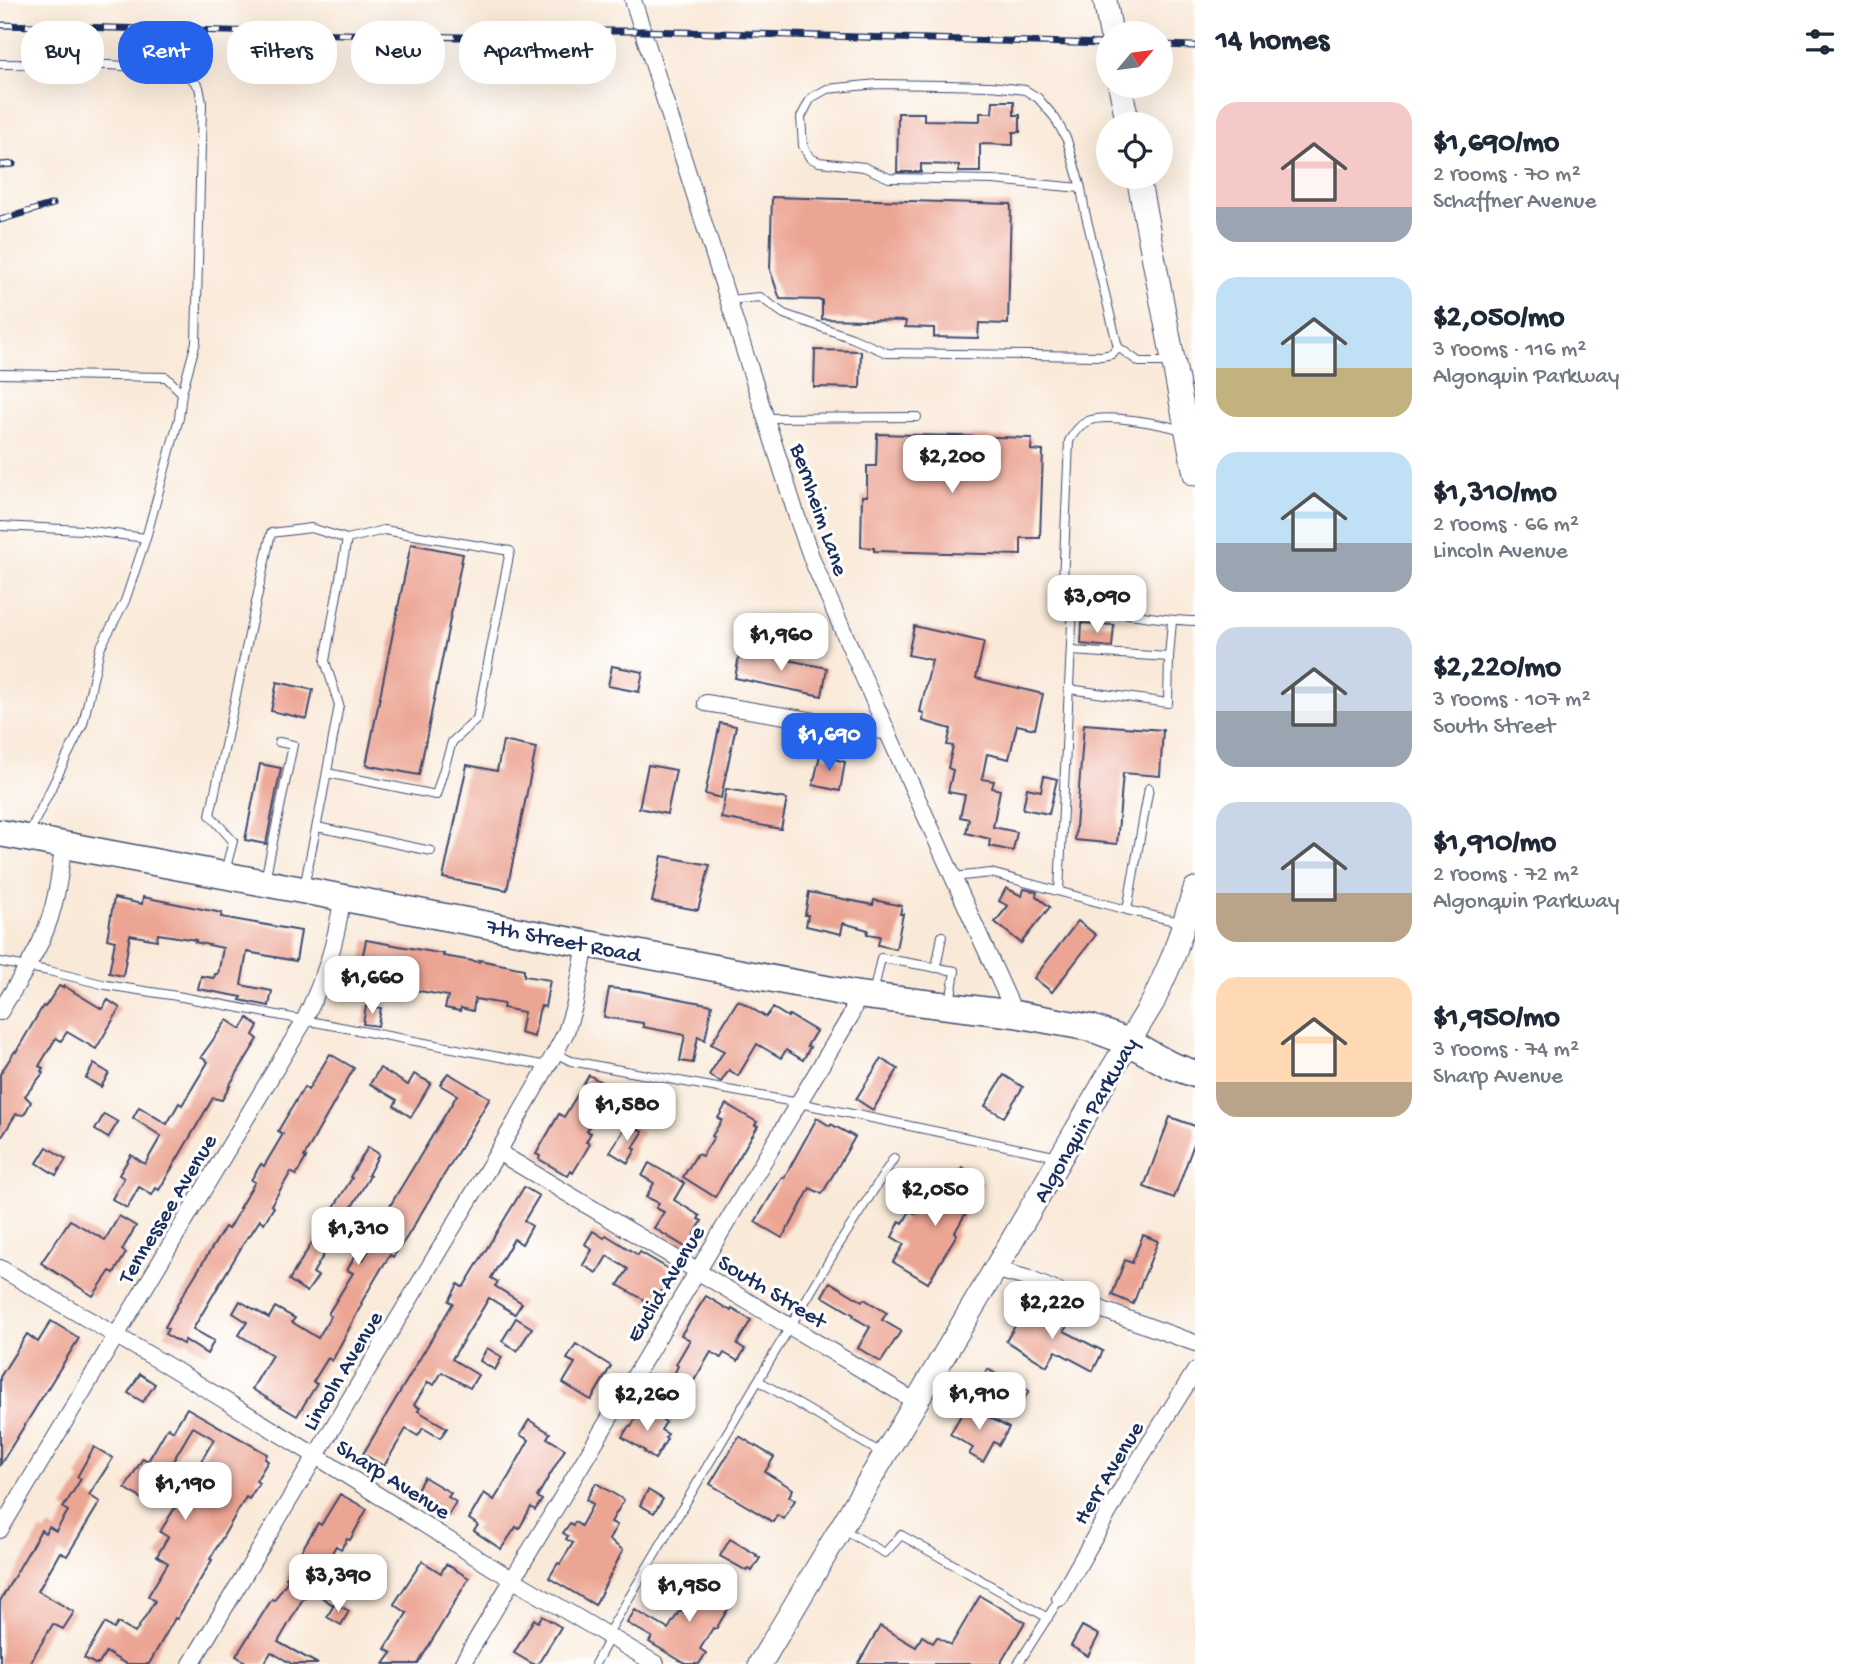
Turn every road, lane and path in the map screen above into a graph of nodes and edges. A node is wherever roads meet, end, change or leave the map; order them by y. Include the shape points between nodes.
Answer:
1 (633, 0) edge
2 (1105, 0) edge
3 (1109, 21) edge
4 (0, 64) edge
5 (1081, 188) junction
6 (1140, 189) edge
7 (728, 300) junction
8 (1118, 347) junction
9 (1174, 362) junction
10 (0, 374) edge
11 (182, 393) junction
12 (917, 417) dead end
13 (766, 418) junction
14 (1191, 431) edge
15 (1195, 474) edge
16 (0, 526) edge
17 (146, 538) junction
18 (348, 539) junction
19 (1073, 604) junction
20 (1172, 621) junction
21 (1195, 621) edge
22 (1071, 651) junction
23 (1169, 657) junction
24 (1069, 689) junction
25 (706, 703) dead end
26 (887, 731) junction
27 (279, 742) dead end
28 (327, 773) junction
29 (1149, 788) dead end
30 (317, 827) junction
31 (0, 833) edge
32 (27, 838) junction
33 (63, 845) junction
34 (431, 851) dead end
35 (224, 875) junction
36 (953, 877) junction
37 (265, 883) junction
38 (1195, 889) edge
39 (303, 890) junction
40 (1059, 891) junction
41 (342, 898) junction
42 (1127, 910) junction
43 (1183, 923) junction
44 (942, 936) dead end
45 (586, 944) junction
46 (0, 962) edge
47 (27, 967) junction
48 (936, 968) junction
49 (865, 996) junction
50 (949, 1006) junction
51 (0, 1012) edge
52 (1015, 1014) junction
53 (304, 1020) junction
54 (1128, 1042) junction
55 (552, 1060) junction
56 (1195, 1074) edge
57 (799, 1103) junction
58 (498, 1152) junction
59 (894, 1158) dead end
60 (1061, 1158) junction
61 (0, 1268) edge
62 (995, 1269) junction
63 (698, 1271) junction
64 (791, 1327) junction
65 (116, 1336) junction
66 (1195, 1343) edge
67 (1195, 1371) edge
68 (758, 1381) junction
69 (916, 1402) junction
70 (316, 1455) junction
71 (884, 1455) junction
72 (841, 1528) junction
73 (0, 1530) edge
74 (513, 1579) junction
75 (1060, 1598) joint
76 (1048, 1618) junction
77 (609, 1636) junction
78 (191, 1664) edge
79 (462, 1664) edge
80 (595, 1664) edge
81 (656, 1664) edge
82 (760, 1664) edge
83 (1018, 1664) edge

1 - 7 street, Bernheim Lane
2 - 3 main road
4 - 11 lane via 175,70 199,87 196,342
5 - 5 lane via 889,178 864,167 819,162 810,158 803,146 801,117 811,98 827,89 903,84 1025,90 1055,118 1067,140
5 - 8 lane
6 - 9 main road
7 - 8 lane via 760,297 784,314 887,353 1102,356
7 - 13 street, Bernheim Lane
8 - 9 lane via 1139,362
9 - 14 main road
10 - 11 lane via 166,377
11 - 17 lane
12 - 13 lane
13 - 26 street, Bernheim Lane via 813,562
14 - 15 main road
14 - 19 lane via 1097,419 1074,432 1069,442 1063,583
16 - 17 lane
17 - 32 lane via 125,601 100,648 83,724
18 - 28 lane via 324,661 339,705
18 - 28 lane via 384,530 510,551 477,719 452,743 436,795
18 - 35 lane via 311,528 271,533 210,815 233,841
19 - 20 lane via 1084,610
19 - 22 lane
20 - 21 lane
20 - 23 lane
22 - 23 lane
22 - 24 lane
23 - 24 lane via 1168,703
24 - 40 lane
25 - 26 street
26 - 36 street, Bernheim Lane
27 - 37 lane via 293,745
28 - 30 lane
29 - 42 lane
30 - 34 lane
30 - 39 lane
31 - 32 main road, 7th Street Road
32 - 33 main road, 7th Street Road
33 - 35 main road, 7th Street Road
33 - 47 street via 50,917
35 - 37 main road, 7th Street Road
36 - 40 lane via 991,873
36 - 52 street, Bernheim Lane
37 - 39 main road, 7th Street Road
38 - 43 main road, Algonquin Parkway
39 - 41 main road, 7th Street Road
40 - 42 lane
41 - 45 main road, 7th Street Road
41 - 53 street, Tennessee Avenue via 328,966
42 - 43 lane
43 - 54 main road, Algonquin Parkway via 1153,1002
44 - 48 lane
45 - 49 main road, 7th Street Road
45 - 55 street, Lincoln Avenue via 575,1003
46 - 47 lane
47 - 51 street
47 - 53 lane
48 - 49 lane via 881,958
48 - 50 lane via 955,971
49 - 50 main road, 7th Street Road
49 - 57 street, Euclid Avenue
50 - 52 main road, 7th Street Road
52 - 54 main road, 7th Street Road via 1091,1028
53 - 55 lane
53 - 65 street, Tennessee Avenue
54 - 56 main road, 7th Street Road
54 - 60 main road, Algonquin Parkway
55 - 57 lane
55 - 58 street, Lincoln Avenue
57 - 60 lane
57 - 63 street, Euclid Avenue
58 - 63 street, South Street
58 - 70 street, Lincoln Avenue
59 - 64 lane
60 - 62 main road, Algonquin Parkway
61 - 65 street, Sharp Avenue
62 - 66 street
62 - 69 main road, Algonquin Parkway
63 - 64 street, South Street
63 - 74 street, Euclid Avenue
64 - 68 lane
64 - 69 street, South Street
65 - 70 street, Sharp Avenue
65 - 73 street, Tennessee Avenue
67 - 75 street, Herr Avenue
68 - 71 lane
68 - 77 lane
69 - 71 main road, Algonquin Parkway
70 - 74 street, Sharp Avenue
70 - 78 street, Lincoln Avenue
71 - 72 main road, Algonquin Parkway
72 - 76 lane via 885,1553 901,1535
72 - 82 main road, Algonquin Parkway
74 - 77 street, Sharp Avenue
74 - 79 street, Euclid Avenue
75 - 76 lane
76 - 83 lane
77 - 80 lane
77 - 81 street, Sharp Avenue

